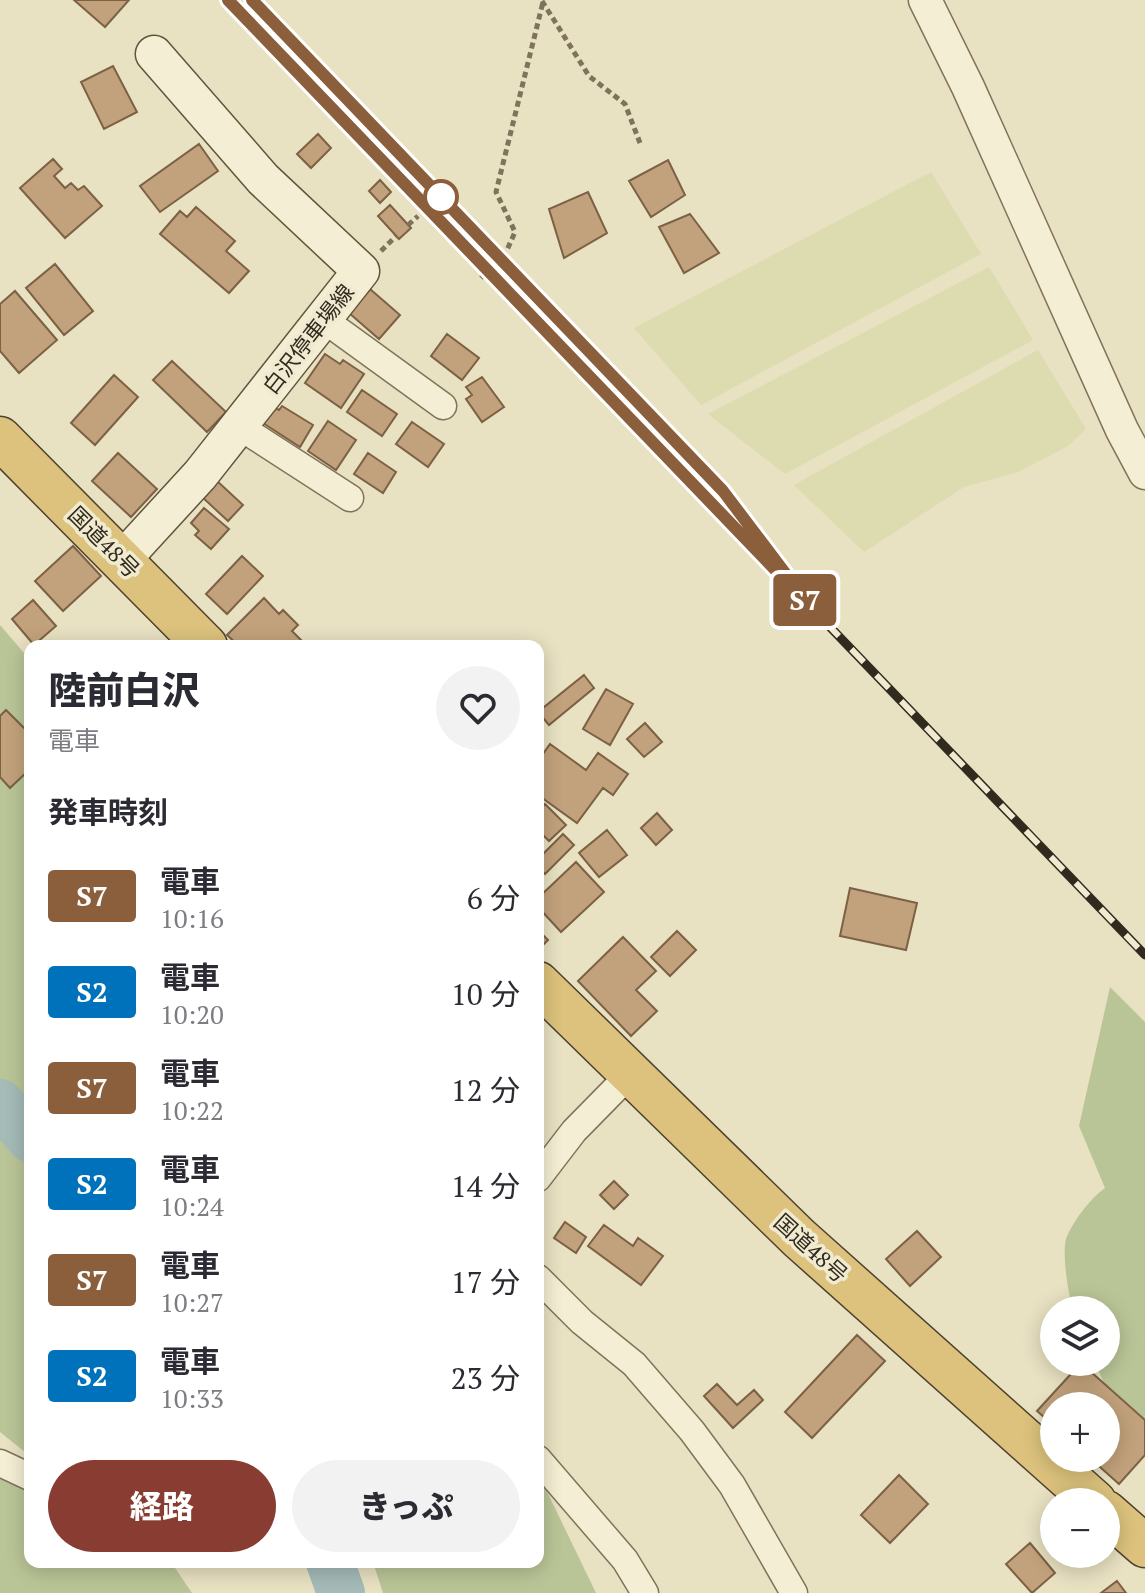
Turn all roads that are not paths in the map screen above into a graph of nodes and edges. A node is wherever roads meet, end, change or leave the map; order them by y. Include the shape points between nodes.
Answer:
1 (925, 0) edge
2 (154, 54) dead end
3 (323, 319) junction
4 (443, 406) dead end
5 (240, 427) junction
6 (0, 438) edge
7 (1145, 473) edge
8 (350, 498) dead end
9 (122, 560) junction
10 (200, 640) edge
11 (544, 989) edge
12 (630, 1074) junction
13 (544, 1170) edge
14 (544, 1284) edge
15 (0, 1463) edge
16 (544, 1466) edge
17 (24, 1474) edge
18 (1079, 1488) edge
19 (1120, 1524) edge
20 (1145, 1546) edge
21 (645, 1593) edge
22 (794, 1593) edge

1 - 7 street
2 - 3 main road, 白沢停車場線 via 263,179 361,271
3 - 4 street
3 - 5 main road, 白沢停車場線
5 - 8 street
5 - 9 main road, 白沢停車場線
6 - 9 highway, 国道48号
9 - 10 highway, 国道48号
11 - 12 highway, 国道48号
12 - 13 street
12 - 18 highway, 国道48号 via 799,1238
14 - 22 street via 634,1364 692,1431 732,1485
15 - 17 street
16 - 21 street via 625,1560
19 - 20 highway

